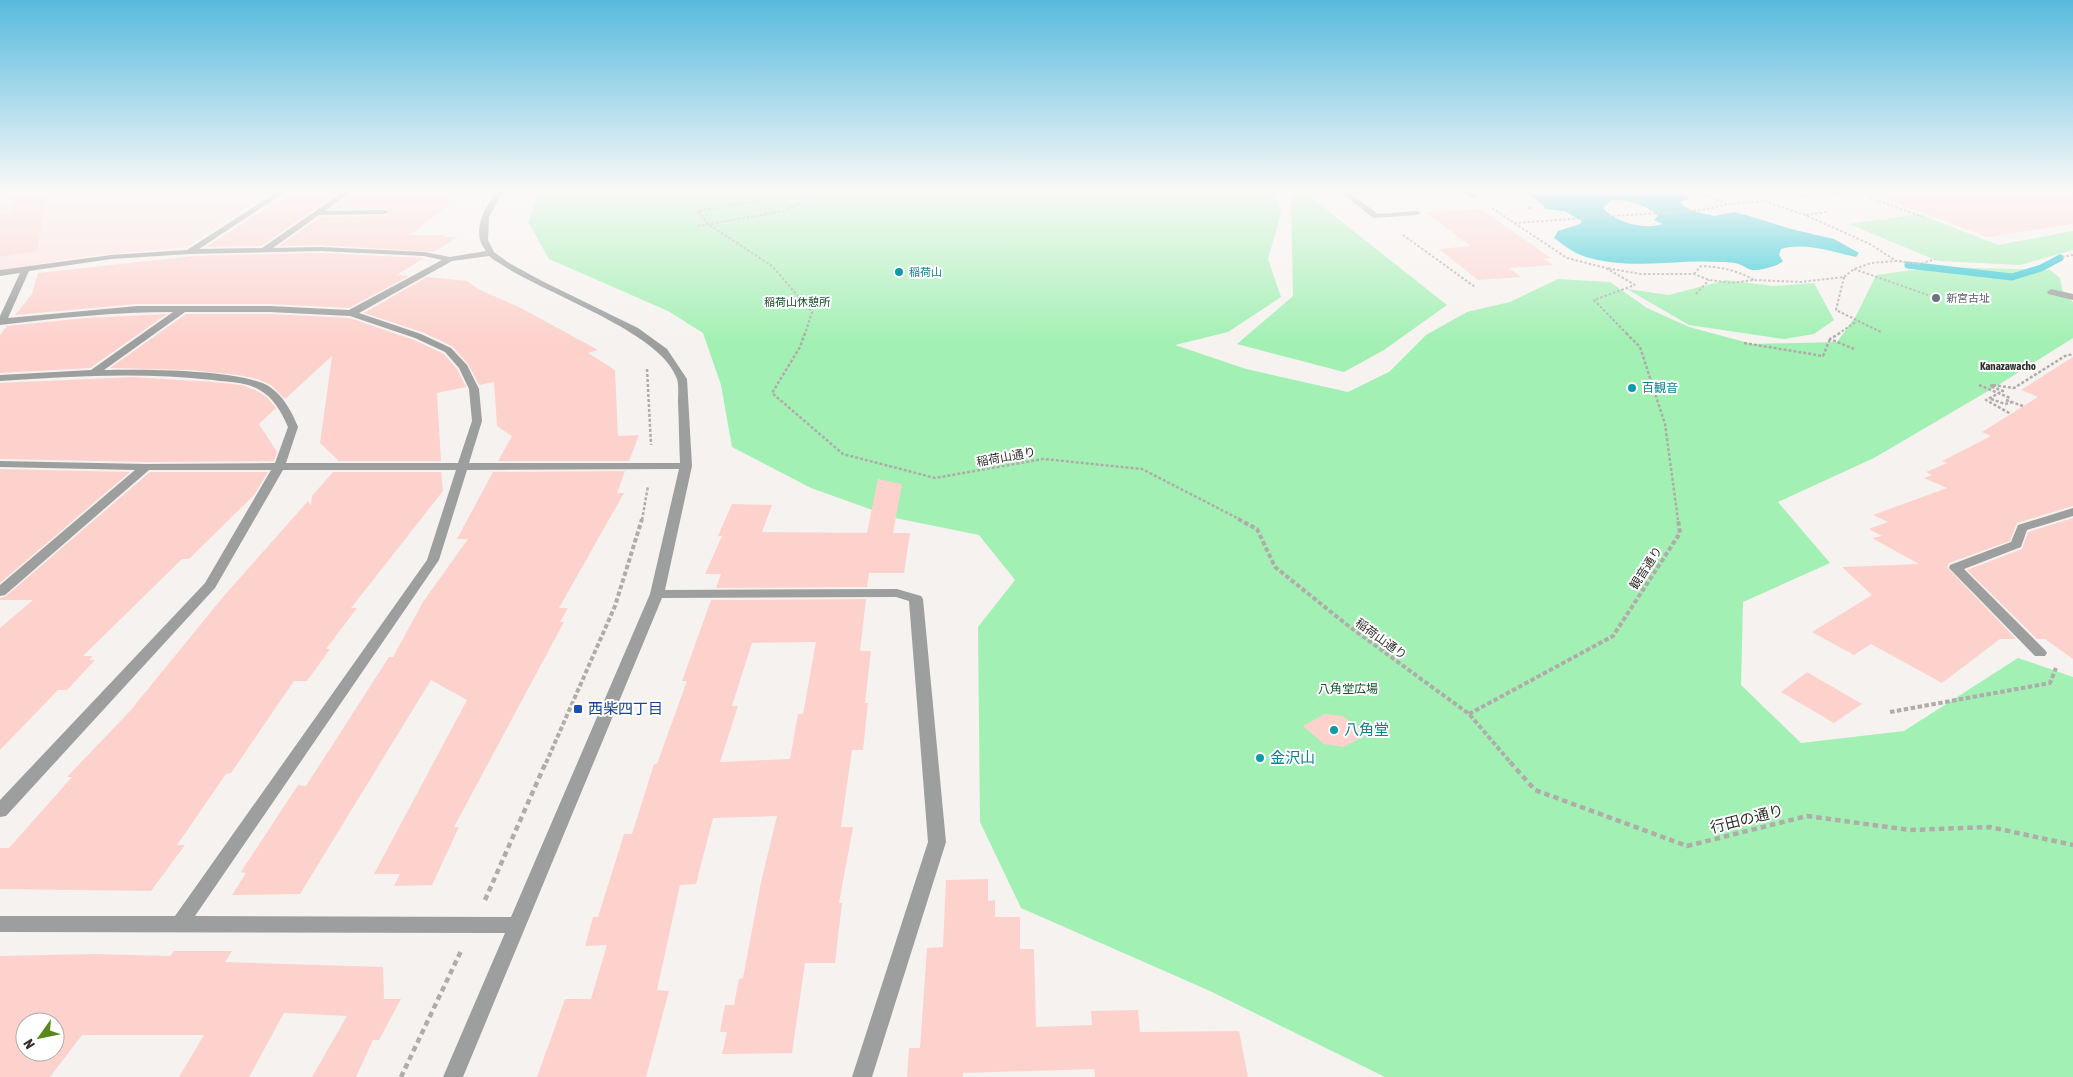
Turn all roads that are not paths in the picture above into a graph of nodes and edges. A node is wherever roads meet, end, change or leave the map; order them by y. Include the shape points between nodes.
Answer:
1 (206, 240) edge
2 (278, 240) edge
3 (484, 240) edge
4 (264, 250) junction
5 (188, 252) junction
6 (491, 253) junction
7 (450, 258) junction
8 (26, 269) junction
9 (0, 273) edge
10 (2051, 292) dead end
11 (2073, 297) edge
12 (184, 308) junction
13 (351, 313) junction
14 (1, 322) edge
15 (93, 373) junction
16 (0, 378) edge
17 (0, 464) edge
18 (463, 466) junction
19 (686, 466) junction
20 (146, 467) junction
21 (279, 467) junction
22 (2073, 512) edge
23 (0, 592) edge
24 (657, 594) junction
25 (2040, 653) road end
26 (0, 811) edge
27 (0, 924) edge
28 (179, 925) junction
29 (517, 925) junction
30 (453, 1077) edge
31 (862, 1077) edge

1 - 5 street
2 - 4 street
3 - 6 street
4 - 5 street
4 - 7 street via 330,249
5 - 8 street via 111,257
6 - 7 street
6 - 19 street via 539,283 635,330 664,351 682,379
7 - 13 street
8 - 9 street
8 - 14 street
10 - 11 street
12 - 13 street
12 - 14 street via 137,309
12 - 15 street
13 - 18 street via 448,350 463,367 474,389 477,421
15 - 16 street
15 - 21 street via 195,376 260,385 282,402 293,427
17 - 20 street
18 - 19 street
18 - 21 street
18 - 28 street via 433,560
19 - 24 street
20 - 21 street
20 - 23 street
21 - 26 street via 210,585
22 - 25 street via 2022,528 2017,544 1955,568
24 - 29 street
24 - 31 street via 897,593 916,599 937,842
27 - 28 street
28 - 29 street
29 - 30 street

